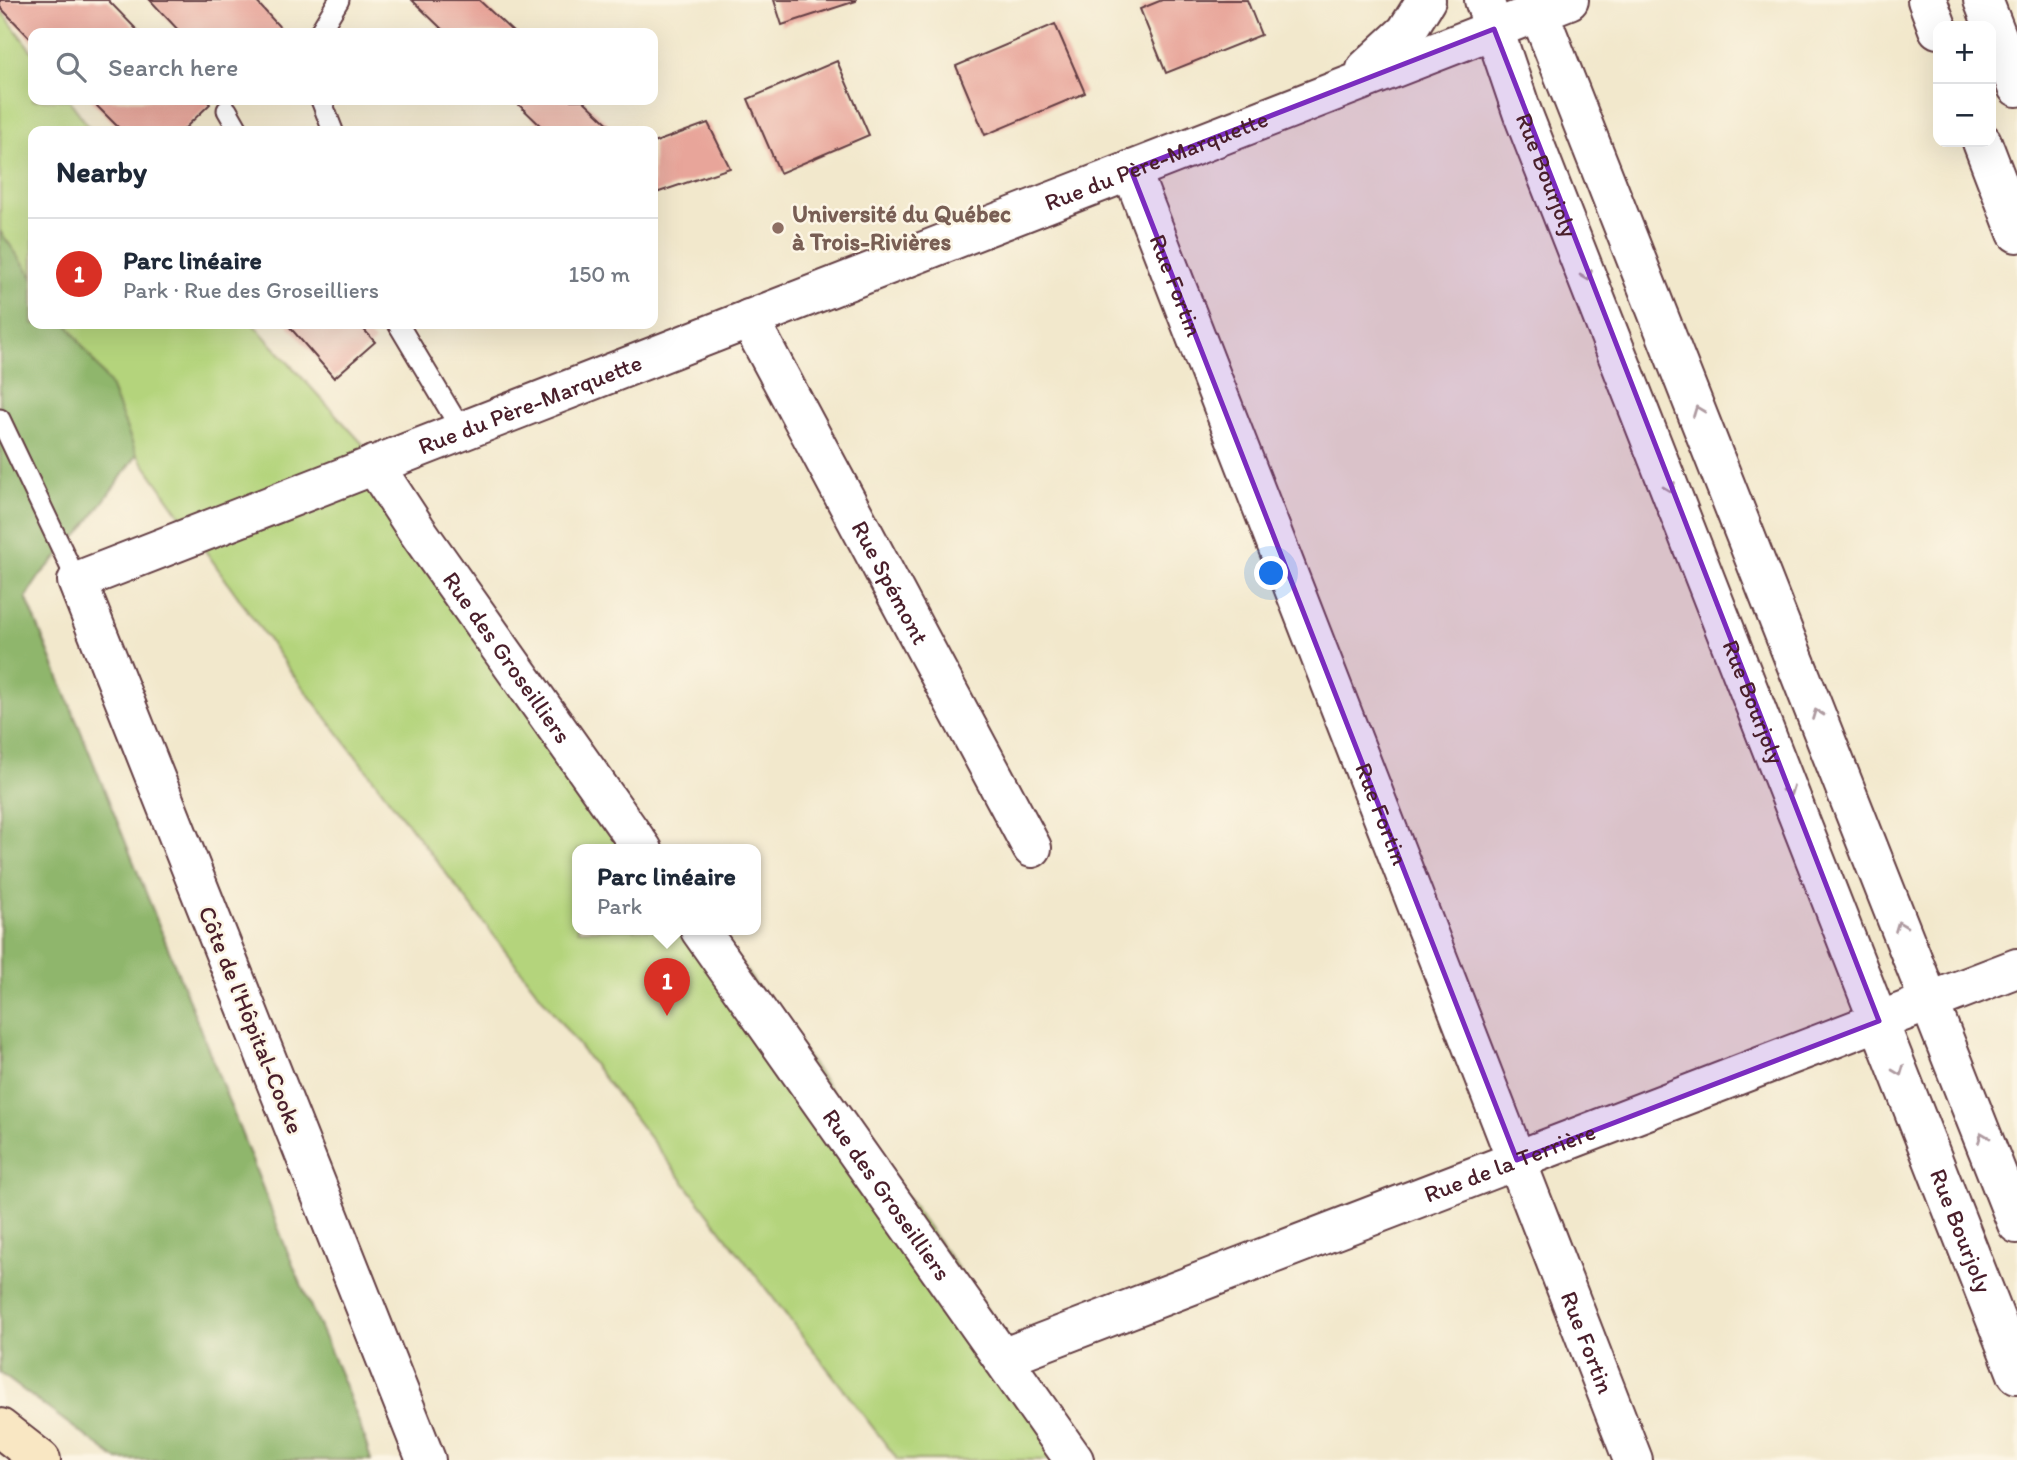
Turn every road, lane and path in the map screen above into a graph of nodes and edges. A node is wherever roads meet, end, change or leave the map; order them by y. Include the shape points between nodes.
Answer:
1 (339, 0) edge
2 (1426, 0) edge
3 (1927, 0) edge
4 (1983, 0) edge
5 (1547, 4) edge
6 (1489, 14) edge
7 (1935, 21) edge
8 (322, 28) edge
9 (1345, 86) junction
10 (2017, 87) edge
11 (323, 105) edge
12 (227, 110) dead end
13 (236, 126) edge
14 (331, 126) edge
15 (1984, 147) edge
16 (1131, 170) junction
17 (2017, 233) edge
18 (749, 319) junction
19 (401, 329) edge
20 (0, 419) edge
21 (462, 431) junction
22 (374, 465) junction
23 (77, 581) junction
24 (639, 844) edge
25 (1032, 848) dead end
26 (704, 935) edge
27 (2017, 968) edge
28 (1930, 1002) junction
29 (1879, 1021) junction
30 (1517, 1160) junction
31 (2017, 1224) edge
32 (1002, 1358) junction
33 (2017, 1374) edge
34 (0, 1428) edge
35 (41, 1460) edge
36 (426, 1460) edge
37 (1074, 1460) edge
38 (1633, 1460) edge

1 - 8 lane
2 - 9 street via 1406,32
3 - 7 street
4 - 10 street
5 - 6 street, Rue du Père-Marquette
28 -> 5 street
6 - 9 street, Rue du Père-Marquette
6 -> 29 street, Rue Bourjoly via 1522,112
9 - 16 street, Rue du Père-Marquette
11 - 14 lane
12 - 13 lane
15 - 17 street
16 - 18 street, Rue du Père-Marquette
16 - 30 street, Rue Fortin
18 - 21 street, Rue du Père-Marquette
18 - 25 street, Rue Spémont
19 - 21 lane
20 - 23 lane
21 - 22 street, Rue du Père-Marquette
22 - 23 street, Rue du Père-Marquette
22 - 24 street, Rue des Groseilliers
23 - 36 street, Côte de l'Hôpital-Cooke
26 - 32 street, Rue des Groseilliers
27 - 28 street, Rue de la Terrière
28 - 29 street, Rue de la Terrière
31 -> 28 street
29 - 30 street, Rue de la Terrière
29 -> 33 street, Rue Bourjoly
30 - 32 street, Rue de la Terrière
30 - 38 street, Rue Fortin
32 - 37 street, Rue des Groseilliers
34 - 35 street

